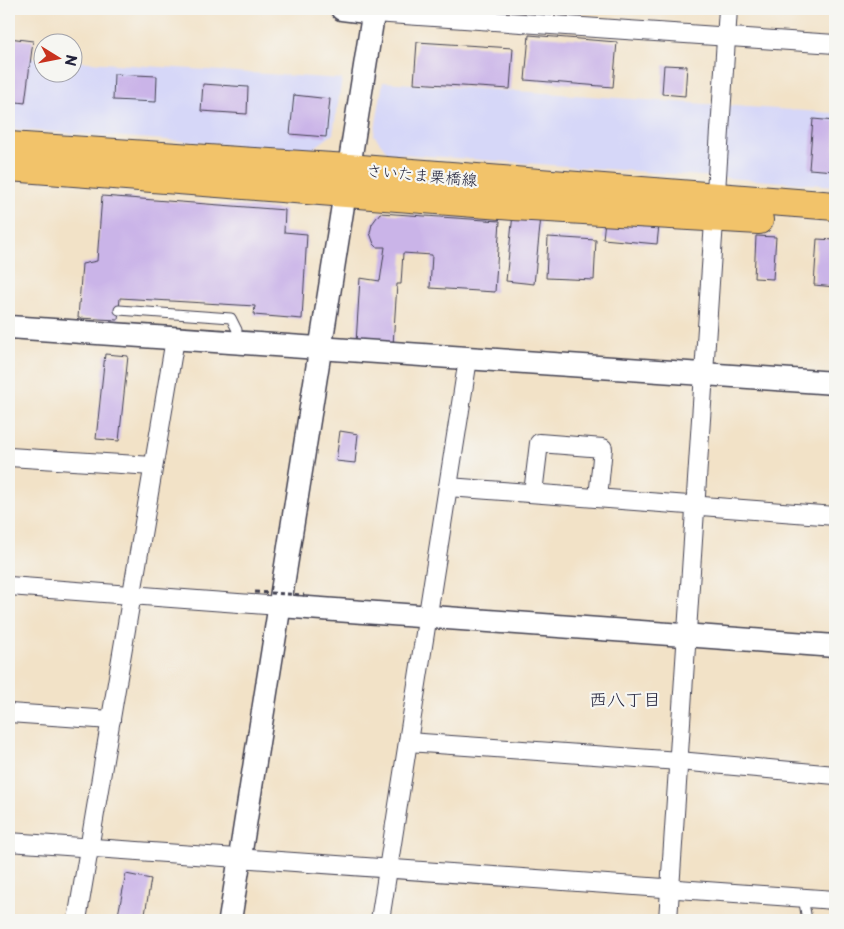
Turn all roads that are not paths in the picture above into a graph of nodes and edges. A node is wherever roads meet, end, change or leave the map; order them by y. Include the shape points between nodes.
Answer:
1 (342, 9) edge
2 (728, 9) edge
3 (374, 11) edge
4 (522, 17) edge
5 (726, 36) junction
6 (835, 44) edge
7 (9, 146) edge
8 (9, 167) edge
9 (347, 180) junction
10 (835, 206) edge
11 (714, 207) junction
12 (835, 224) edge
13 (118, 310) dead end
14 (9, 327) edge
15 (175, 339) junction
16 (235, 344) junction
17 (319, 349) junction
18 (468, 359) junction
19 (703, 374) junction
20 (835, 384) edge
21 (9, 457) edge
22 (153, 466) junction
23 (448, 487) junction
24 (533, 493) junction
25 (598, 498) junction
26 (695, 506) junction
27 (835, 516) edge
28 (9, 586) edge
29 (132, 595) junction
30 (280, 606) junction
31 (428, 616) junction
32 (686, 635) junction
33 (835, 646) edge
34 (9, 713) edge
35 (110, 720) junction
36 (408, 742) junction
37 (679, 761) junction
38 (835, 775) edge
39 (9, 842) edge
40 (89, 849) junction
41 (240, 858) junction
42 (388, 870) junction
43 (670, 887) junction
44 (804, 897) junction
45 (835, 900) edge
46 (77, 920) edge
47 (230, 920) edge
48 (380, 920) edge
49 (668, 920) edge
50 (807, 920) edge

1 - 3 street
2 - 5 street
3 - 4 street
3 - 9 street
4 - 5 street
5 - 6 street
5 - 11 street
7 - 9 main road, さいたま栗橋線
8 - 9 main road, さいたま栗橋線
9 - 11 main road, さいたま栗橋線
9 - 17 street
10 - 11 main road, さいたま栗橋線
11 - 12 main road, さいたま栗橋線
11 - 19 street
13 - 16 lane via 232,318 237,330
14 - 15 street
15 - 16 street
15 - 22 street
16 - 17 street
17 - 18 street
17 - 30 street
18 - 19 street
18 - 23 street
19 - 20 street
19 - 26 street
21 - 22 street
22 - 29 street
23 - 24 street
23 - 31 street
24 - 25 street
24 - 25 street via 539,443 603,448
25 - 26 street
26 - 27 street
26 - 32 street
28 - 29 street
29 - 30 street
29 - 35 street
30 - 31 street
30 - 41 street
31 - 32 street
31 - 36 street
32 - 33 street
32 - 37 street
34 - 35 street
35 - 40 street
36 - 37 street
36 - 42 street
37 - 38 street
37 - 43 street
39 - 40 street
40 - 41 street
40 - 46 street
41 - 42 street
41 - 47 street
42 - 43 street
42 - 48 street
43 - 44 street
43 - 49 street
44 - 45 street
44 - 50 lane

